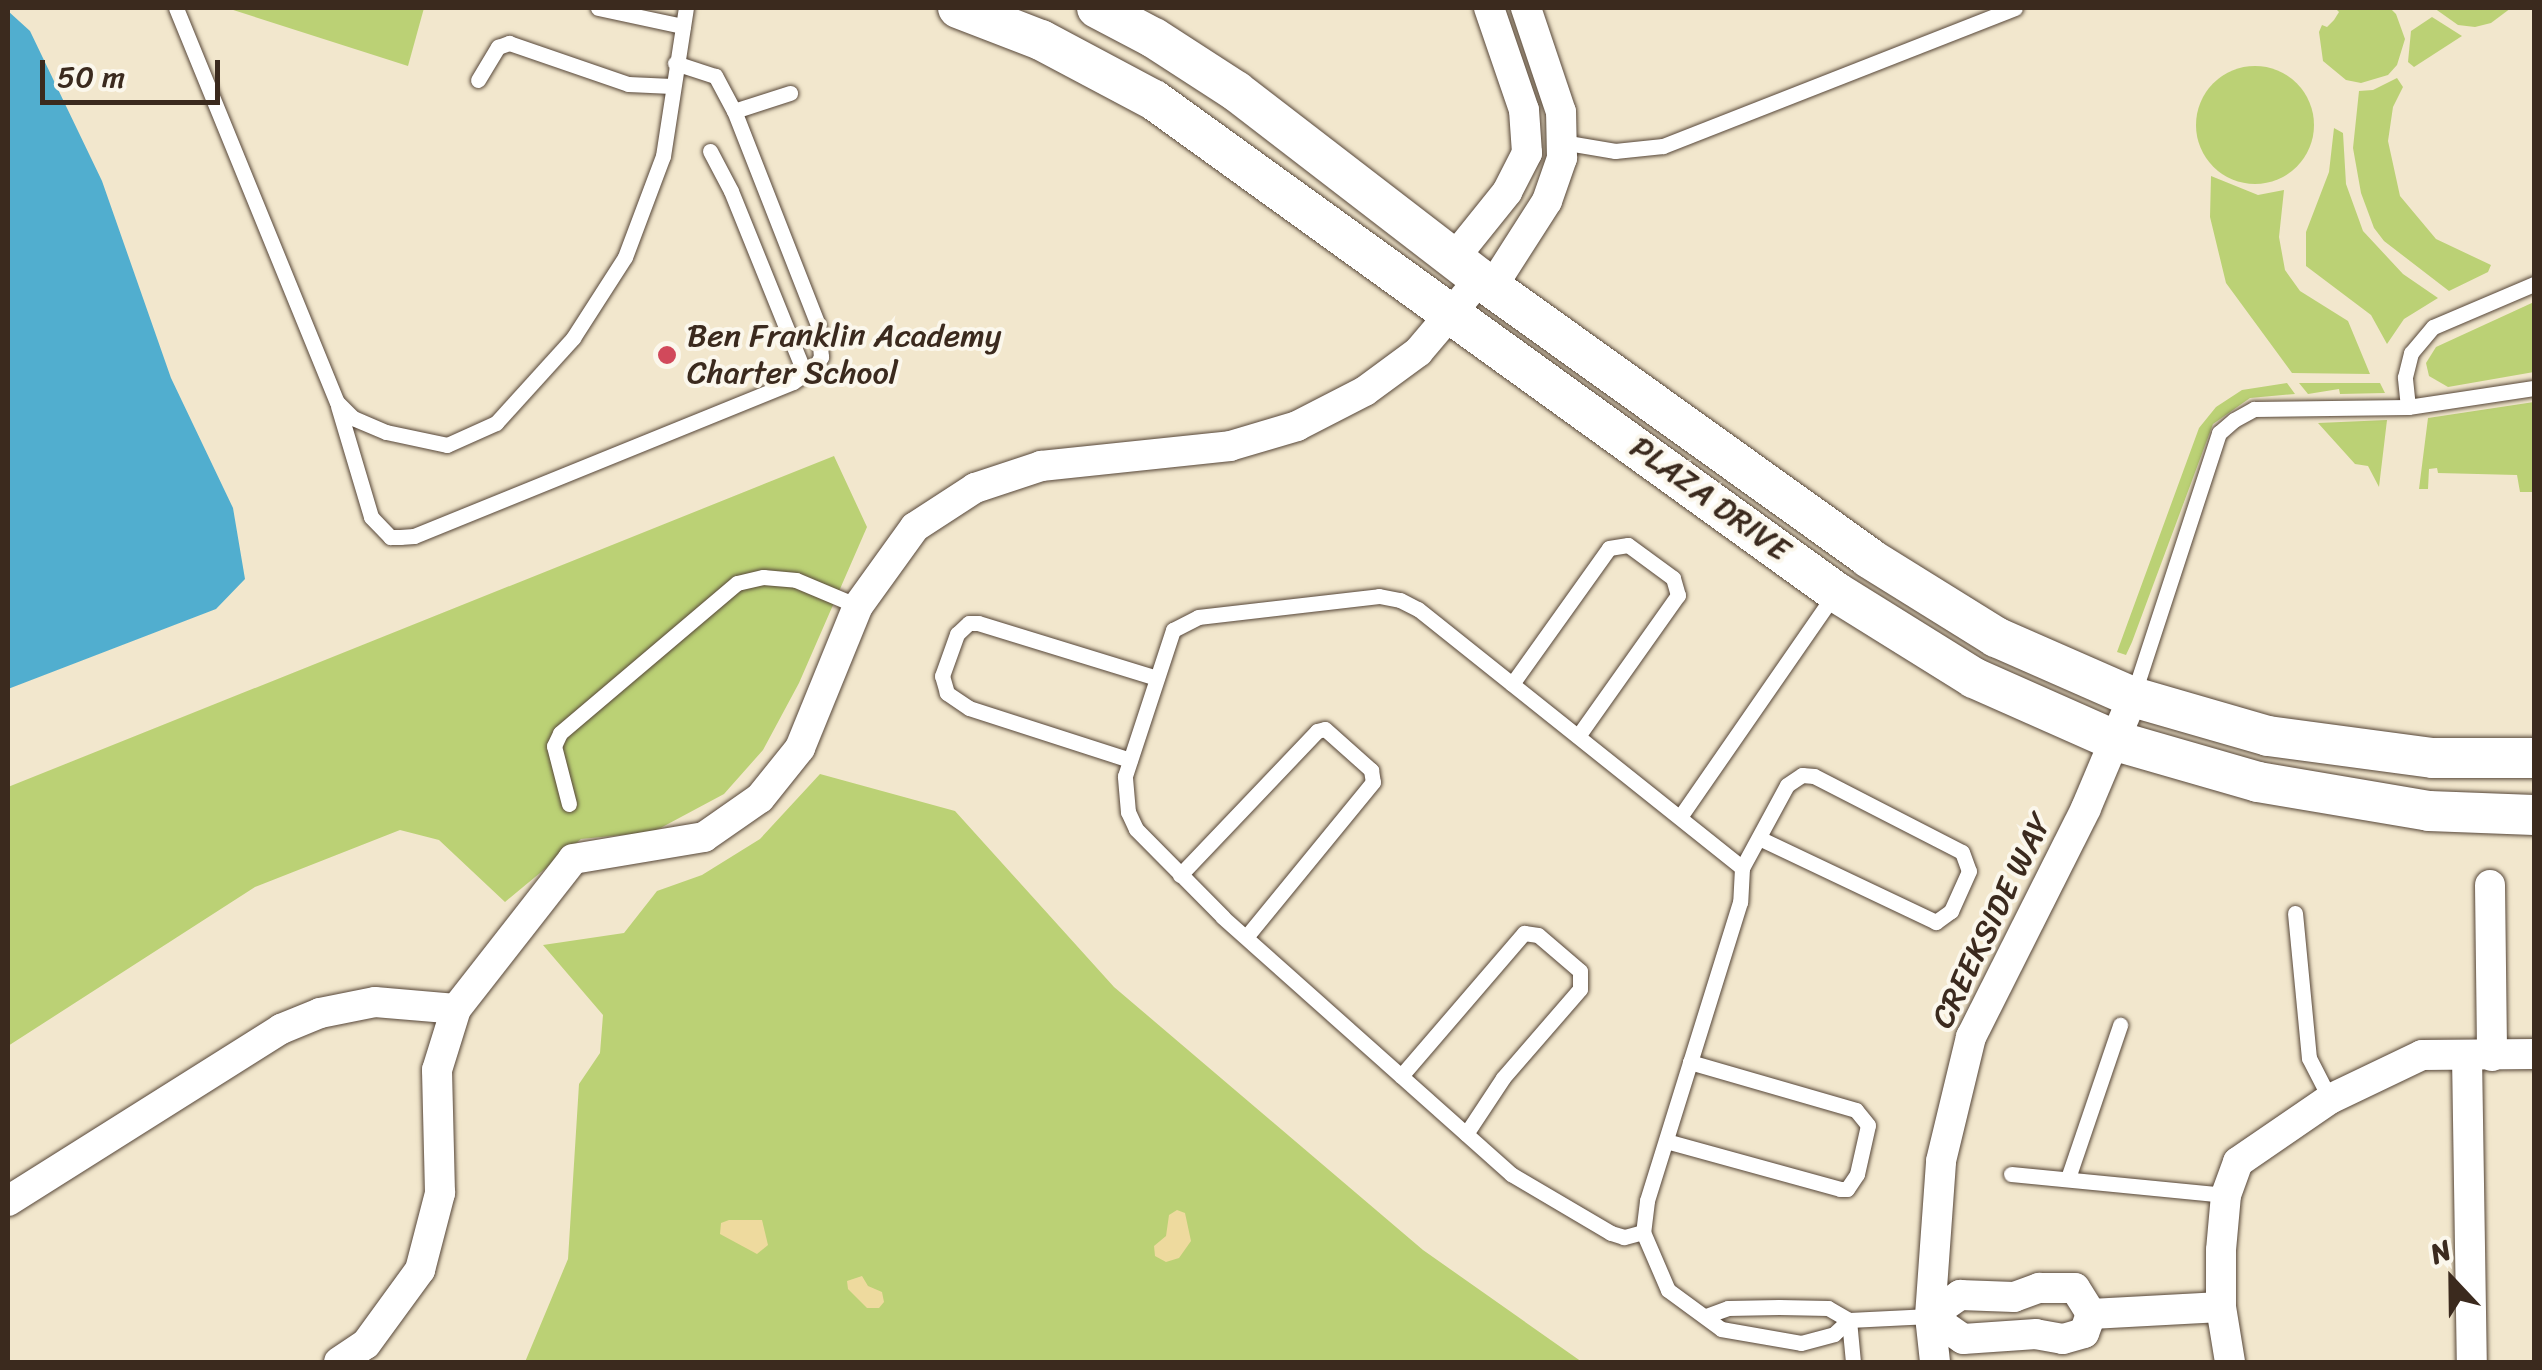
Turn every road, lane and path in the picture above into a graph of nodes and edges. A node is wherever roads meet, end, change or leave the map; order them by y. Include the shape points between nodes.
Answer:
1 (176, 8) edge
2 (598, 8) edge
3 (686, 8) edge
4 (958, 8) edge
5 (1097, 8) edge
6 (1490, 8) edge
7 (1526, 8) edge
8 (2015, 8) edge
9 (683, 26) junction
10 (675, 63) junction
11 (478, 80) dead end
12 (671, 91) junction
13 (790, 93) dead end
14 (734, 111) junction
15 (1562, 142) junction
16 (710, 151) dead end
17 (1475, 275) junction
18 (2534, 284) edge
19 (1453, 315) junction
20 (805, 374) junction
21 (2534, 388) edge
22 (337, 402) junction
23 (2408, 407) junction
24 (1836, 592) junction
25 (858, 606) junction
26 (1158, 678) junction
27 (1512, 684) junction
28 (2133, 697) junction
29 (1578, 736) junction
30 (2116, 740) junction
31 (2534, 758) edge
32 (1130, 760) junction
33 (569, 804) dead end
34 (2534, 815) edge
35 (1680, 817) junction
36 (1759, 838) junction
37 (1742, 868) junction
38 (1180, 875) junction
39 (2490, 885) dead end
40 (2294, 913) dead end
41 (1246, 937) junction
42 (456, 1009) junction
43 (2120, 1026) dead end
44 (2534, 1054) edge
45 (2480, 1056) junction
46 (1690, 1062) junction
47 (1400, 1076) junction
48 (2330, 1098) junction
49 (1466, 1134) junction
50 (1666, 1141) junction
51 (2011, 1174) dead end
52 (2068, 1178) junction
53 (2226, 1195) junction
54 (8, 1202) edge
55 (1643, 1232) junction
56 (1771, 1307) junction
57 (2221, 1308) junction
58 (2090, 1314) junction
59 (1706, 1316) junction
60 (1930, 1316) junction
61 (1849, 1320) junction
62 (1772, 1339) junction
63 (339, 1362) edge
64 (1853, 1362) edge
65 (1935, 1362) edge
66 (2230, 1362) edge
67 (2472, 1362) edge

1 - 22 lane
2 - 9 lane
3 - 9 lane
4 - 19 street, PLAZA DRIVE via 1041,40 1154,100
5 - 17 street, PLAZA DRIVE via 1236,91
6 - 17 street via 1524,110 1526,153
7 - 15 street via 1562,112
8 - 15 lane via 1664,146 1615,152
9 - 10 lane
10 - 12 lane
10 - 14 lane via 715,76
11 - 12 lane via 498,47 516,43 628,84
12 - 22 lane via 663,156 625,257 573,338 496,423 447,445 386,432 352,418
13 - 14 lane
14 - 20 lane via 818,326 820,357
15 - 17 street via 1548,202
16 - 20 lane
17 - 19 street
17 - 28 street, PLAZA DRIVE via 1917,590 2036,657
18 - 23 lane via 2432,327 2411,353
19 - 24 street, PLAZA DRIVE
19 - 25 street via 1393,372 1298,426 1230,446 1041,466 975,488 915,527
20 - 22 lane via 400,537 390,537 371,517
21 - 23 lane
23 - 28 lane via 2254,409 2219,433
24 - 30 street, PLAZA DRIVE via 1974,678
24 - 35 lane
25 - 33 lane via 796,580 737,583 560,733 554,746
25 - 42 street via 800,748 760,798 704,837 572,859
26 - 27 lane via 1173,630 1198,616 1379,596 1418,608
26 - 32 lane
26 - 32 lane via 978,623 957,634 942,676 956,702
27 - 29 lane
27 - 29 lane via 1609,548 1628,545 1673,578 1678,595
28 - 30 street, CREEKSIDE WAY
28 - 31 street, PLAZA DRIVE via 2217,724 2325,746 2433,758
29 - 35 lane
30 - 34 street, PLAZA DRIVE via 2317,795 2429,811
30 - 60 street, CREEKSIDE WAY via 1970,1037 1941,1161
32 - 38 lane via 1128,812 1152,849
35 - 37 lane
36 - 36 lane via 1787,785 1814,776 1962,852 1969,871 1951,911 1936,922
36 - 37 lane
37 - 46 lane via 1740,902
38 - 41 lane
38 - 41 lane via 1317,731 1324,729 1371,770 1374,782
39 - 45 street
40 - 48 lane via 2310,1058
41 - 47 lane
42 - 54 street via 375,1002 280,1029
42 - 63 street via 437,1070 440,1193 420,1270 366,1344
43 - 52 lane
44 - 45 street
45 - 48 street via 2422,1055
45 - 67 street
46 - 50 lane
46 - 50 lane via 1856,1110 1868,1124 1857,1174 1840,1189
47 - 49 lane
47 - 49 lane via 1524,933 1538,935 1580,970 1580,989 1503,1078
48 - 53 street via 2238,1162
49 - 55 lane via 1511,1174 1611,1233
50 - 55 lane
51 - 52 lane
52 - 53 lane
53 - 57 street
55 - 59 lane via 1668,1290
56 - 59 lane
56 - 61 lane via 1828,1308
56 - 62 lane
57 - 58 street
57 - 66 street
58 - 60 street via 2084,1332 2063,1339 1964,1339
58 - 60 street via 2075,1288 2039,1288 2014,1297 1960,1295
59 - 62 lane via 1722,1329
60 - 61 lane
60 - 65 street, CREEKSIDE WAY
61 - 62 lane via 1820,1339
61 - 64 lane

